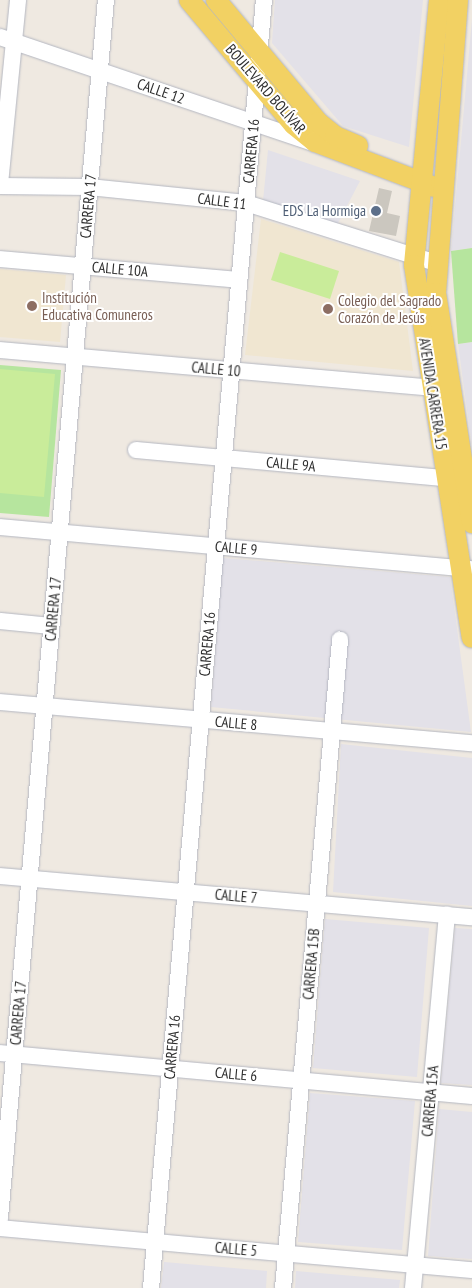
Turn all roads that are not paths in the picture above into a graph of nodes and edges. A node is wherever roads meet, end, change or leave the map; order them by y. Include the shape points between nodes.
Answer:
1 (18, 0) edge
2 (106, 0) edge
3 (189, 0) edge
4 (216, 0) edge
5 (264, 0) edge
6 (439, 0) edge
7 (458, 0) edge
8 (7, 39) edge
9 (259, 52) junction
10 (100, 69) junction
11 (257, 80) junction
12 (253, 123) junction
13 (322, 146) junction
14 (422, 175) junction
15 (442, 182) junction
16 (0, 185) edge
17 (89, 187) junction
18 (246, 203) junction
19 (414, 257) junction
20 (0, 258) edge
21 (436, 263) junction
22 (82, 266) junction
23 (239, 280) junction
24 (0, 350) edge
25 (75, 356) junction
26 (231, 370) junction
27 (432, 388) junction
28 (136, 450) dead end
29 (224, 458) junction
30 (446, 478) junction
31 (472, 523) edge
32 (0, 527) edge
33 (59, 532) junction
34 (216, 546) junction
35 (467, 568) edge
36 (0, 621) edge
37 (51, 626) junction
38 (472, 638) edge
39 (340, 640) dead end
40 (0, 702) edge
41 (44, 706) junction
42 (201, 720) junction
43 (332, 731) junction
44 (472, 743) edge
45 (0, 876) edge
46 (29, 878) junction
47 (186, 892) junction
48 (317, 903) junction
49 (447, 914) junction
50 (472, 917) edge
51 (7, 1054) edge
52 (170, 1068) junction
53 (301, 1079) junction
54 (431, 1092) junction
55 (472, 1096) edge
56 (0, 1218) edge
57 (0, 1228) edge
58 (155, 1242) junction
59 (286, 1253) junction
60 (415, 1265) junction
61 (472, 1270) edge
62 (151, 1288) edge
63 (282, 1288) edge
64 (413, 1288) edge

1 - 8 street
2 - 10 street, CARRERA 17
3 - 11 main road, BOULEVARD BOLÍVAR
4 - 9 main road, BOULEVARD BOLÍVAR
5 - 9 street, CARRERA 16
6 - 14 main road, AVENIDA CARRERA 15
7 - 15 main road, AVENIDA CARRERA 15
8 - 10 street, CALLE 12
8 - 16 street
9 - 11 street, CARRERA 16
9 - 14 main road, BOULEVARD BOLÍVAR via 327,131
10 - 12 street, CALLE 12
10 - 17 street, CARRERA 17
11 - 12 street, CARRERA 16
11 - 13 main road, BOULEVARD BOLÍVAR via 294,125
12 - 13 street, CALLE 12
12 - 18 street, CARRERA 16
13 - 14 main road, BOULEVARD BOLÍVAR
14 - 15 main road
14 - 19 main road, AVENIDA CARRERA 15
15 - 21 main road, AVENIDA CARRERA 15
16 - 17 street, CALLE 11
17 - 18 street, CALLE 11
17 - 22 street, CARRERA 17
18 - 19 street, CALLE 11
18 - 23 street, CARRERA 16
19 - 21 street, CALLE 11
19 - 27 main road, AVENIDA CARRERA 15
20 - 22 street, CALLE 10A
21 - 31 main road, AVENIDA CARRERA 15 via 438,318
22 - 23 street, CALLE 10A
22 - 25 street, CARRERA 17
23 - 26 street, CARRERA 16
24 - 25 street, CALLE 10
25 - 26 street, CALLE 10
25 - 33 street, CARRERA 17
26 - 27 street, CALLE 10
26 - 29 street, CARRERA 16
27 - 30 main road, AVENIDA CARRERA 15
28 - 29 street, CALLE 9A
29 - 30 street, CALLE 9A
29 - 34 street, CARRERA 16
30 - 35 main road, AVENIDA CARRERA 15
32 - 33 street, CALLE 9
33 - 34 street, CALLE 9
33 - 37 street, CARRERA 17
34 - 35 street, CALLE 9
34 - 42 street, CARRERA 16
35 - 38 main road, AVENIDA CARRERA 15
36 - 37 street
37 - 41 street, CARRERA 17
39 - 43 street, CARRERA 15B
40 - 41 street, CALLE 8
41 - 42 street, CALLE 8
41 - 46 street, CARRERA 17
42 - 43 street, CALLE 8
42 - 47 street, CARRERA 16
43 - 44 street, CALLE 8
43 - 48 street, CARRERA 15B
45 - 46 street, CALLE 7
46 - 47 street, CALLE 7
46 - 51 street, CARRERA 17
47 - 48 street, CALLE 7
47 - 52 street, CARRERA 16
48 - 49 street, CALLE 7
48 - 53 street, CARRERA 15B
49 - 50 street, CALLE 7
49 - 54 street, CARRERA 15A
51 - 52 street, CALLE 6
51 - 56 street, CARRERA 17
52 - 53 street, CALLE 6
52 - 58 street, CARRERA 16
53 - 54 street, CALLE 6
53 - 59 street, CARRERA 15B
54 - 55 street, CALLE 6
54 - 60 street, CARRERA 15A
57 - 58 street, CALLE 5
58 - 59 street, CALLE 5
58 - 62 street, CARRERA 16
59 - 60 street, CALLE 5
59 - 63 street, CARRERA 15B
60 - 61 street, CALLE 5
60 - 64 street, CARRERA 15A

